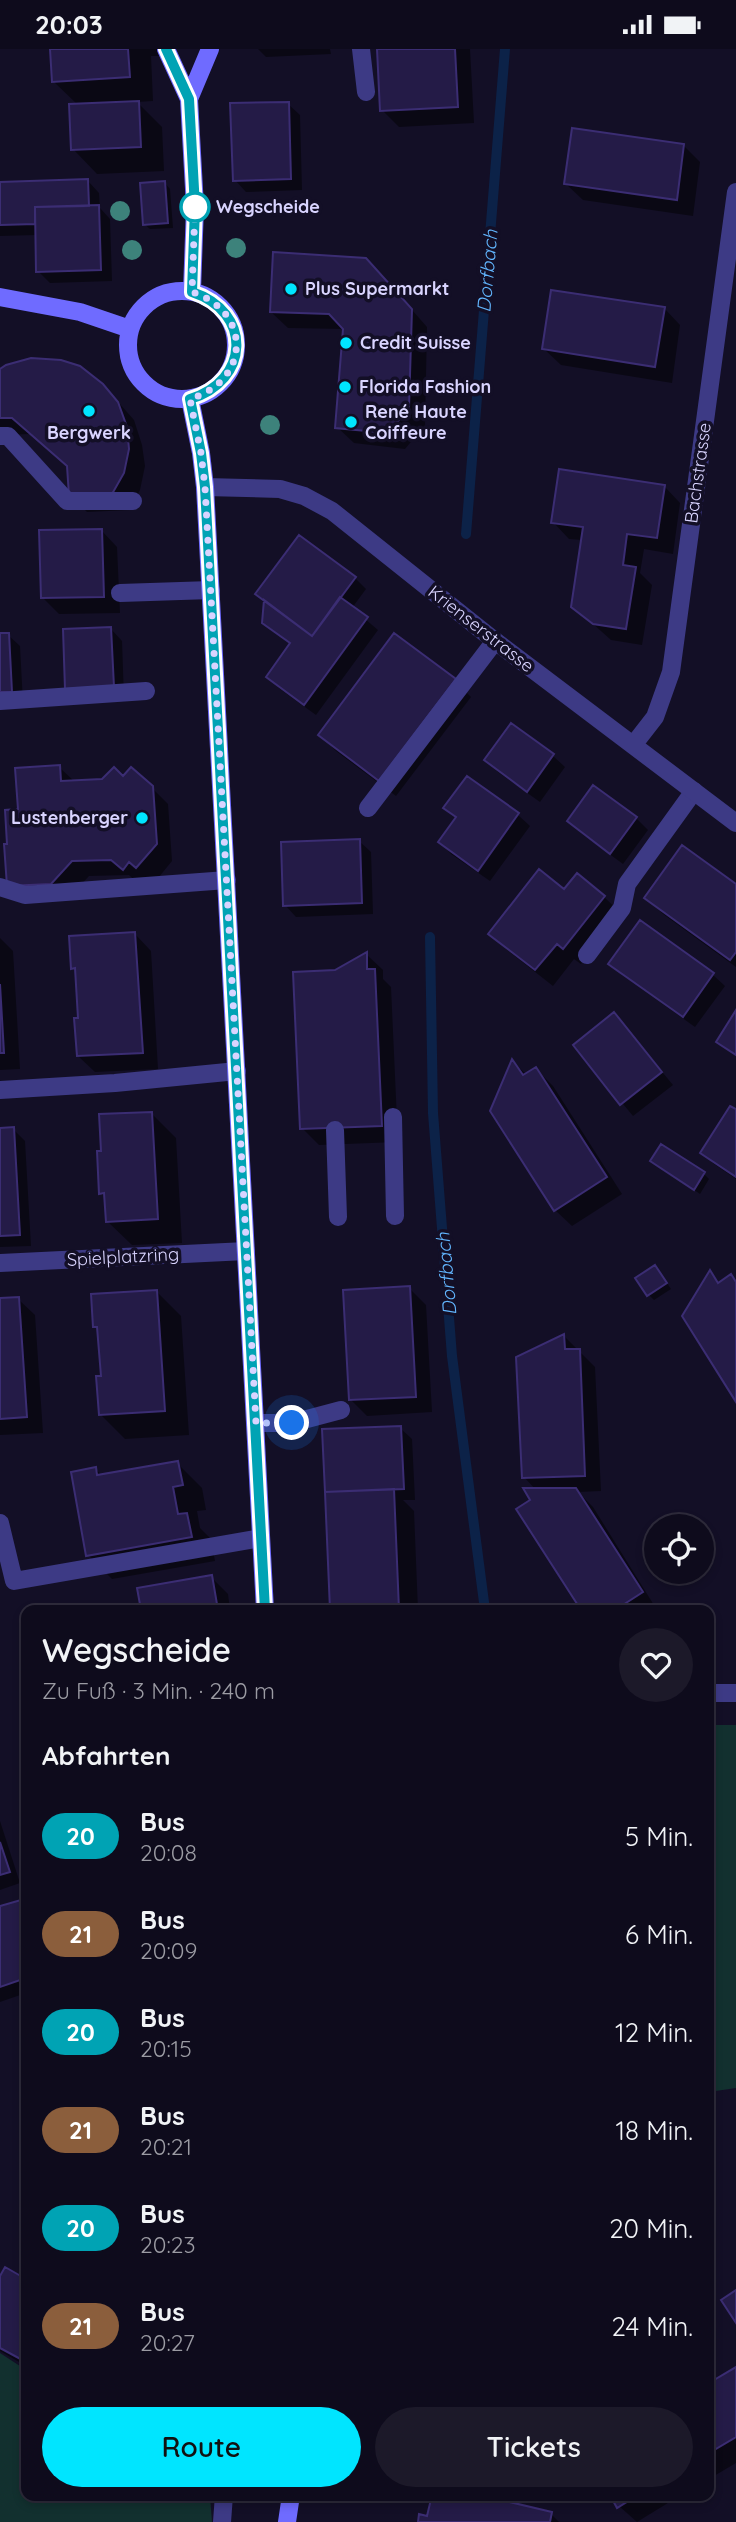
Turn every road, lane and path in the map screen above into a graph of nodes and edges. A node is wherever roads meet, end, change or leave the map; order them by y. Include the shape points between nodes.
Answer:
1 (166, 49) edge
2 (210, 49) edge
3 (361, 49) edge
4 (366, 92) dead end
5 (189, 99) junction
6 (736, 192) edge
7 (192, 292) junction
8 (0, 297) edge
9 (130, 329) junction
10 (190, 399) junction
11 (0, 436) edge
12 (205, 487) junction
13 (133, 501) dead end
14 (211, 590) junction
15 (121, 593) dead end
16 (495, 641) junction
17 (146, 691) dead end
18 (0, 701) edge
19 (634, 744) junction
20 (694, 791) junction
21 (368, 808) dead end
22 (736, 823) edge
23 (227, 880) junction
24 (0, 887) edge
25 (587, 955) dead end
26 (237, 1071) junction
27 (0, 1090) edge
28 (393, 1117) dead end
29 (335, 1130) dead end
30 (395, 1216) dead end
31 (338, 1217) dead end
32 (246, 1251) junction
33 (0, 1263) edge
34 (341, 1410) dead end
35 (256, 1423) junction
36 (0, 1523) edge
37 (261, 1538) junction
38 (265, 1605) edge
39 (714, 1693) edge
40 (736, 1693) edge
41 (224, 2501) edge
42 (290, 2501) edge
43 (222, 2522) edge
44 (287, 2522) edge

1 - 5 main road
2 - 5 main road
3 - 4 street
5 - 7 main road via 195,217
6 - 19 street, Bachstrasse via 671,672 655,717
7 - 9 main road via 176,291 154,299 137,314
7 - 10 main road via 217,303 237,339 225,378
8 - 9 main road via 80,312
9 - 10 main road via 129,356 141,380 163,395
10 - 12 main road
11 - 13 street via 8,436 66,501
12 - 14 main road
12 - 16 street, Krienserstrasse via 280,489 304,496 332,511
14 - 15 street
14 - 23 main road
16 - 19 street, Krienserstrasse
16 - 21 street
17 - 18 street
19 - 20 street, Krienserstrasse
20 - 22 street, Krienserstrasse
20 - 25 street via 627,884 622,908
23 - 24 street via 24,895
23 - 26 main road
26 - 27 street
26 - 32 main road
28 - 30 street
29 - 31 street
32 - 33 street, Spielplatzring
32 - 35 main road
34 - 35 street via 292,1423
35 - 37 main road
36 - 37 street via 14,1581
37 - 38 main road
39 - 40 street
41 - 43 street
42 - 44 main road

